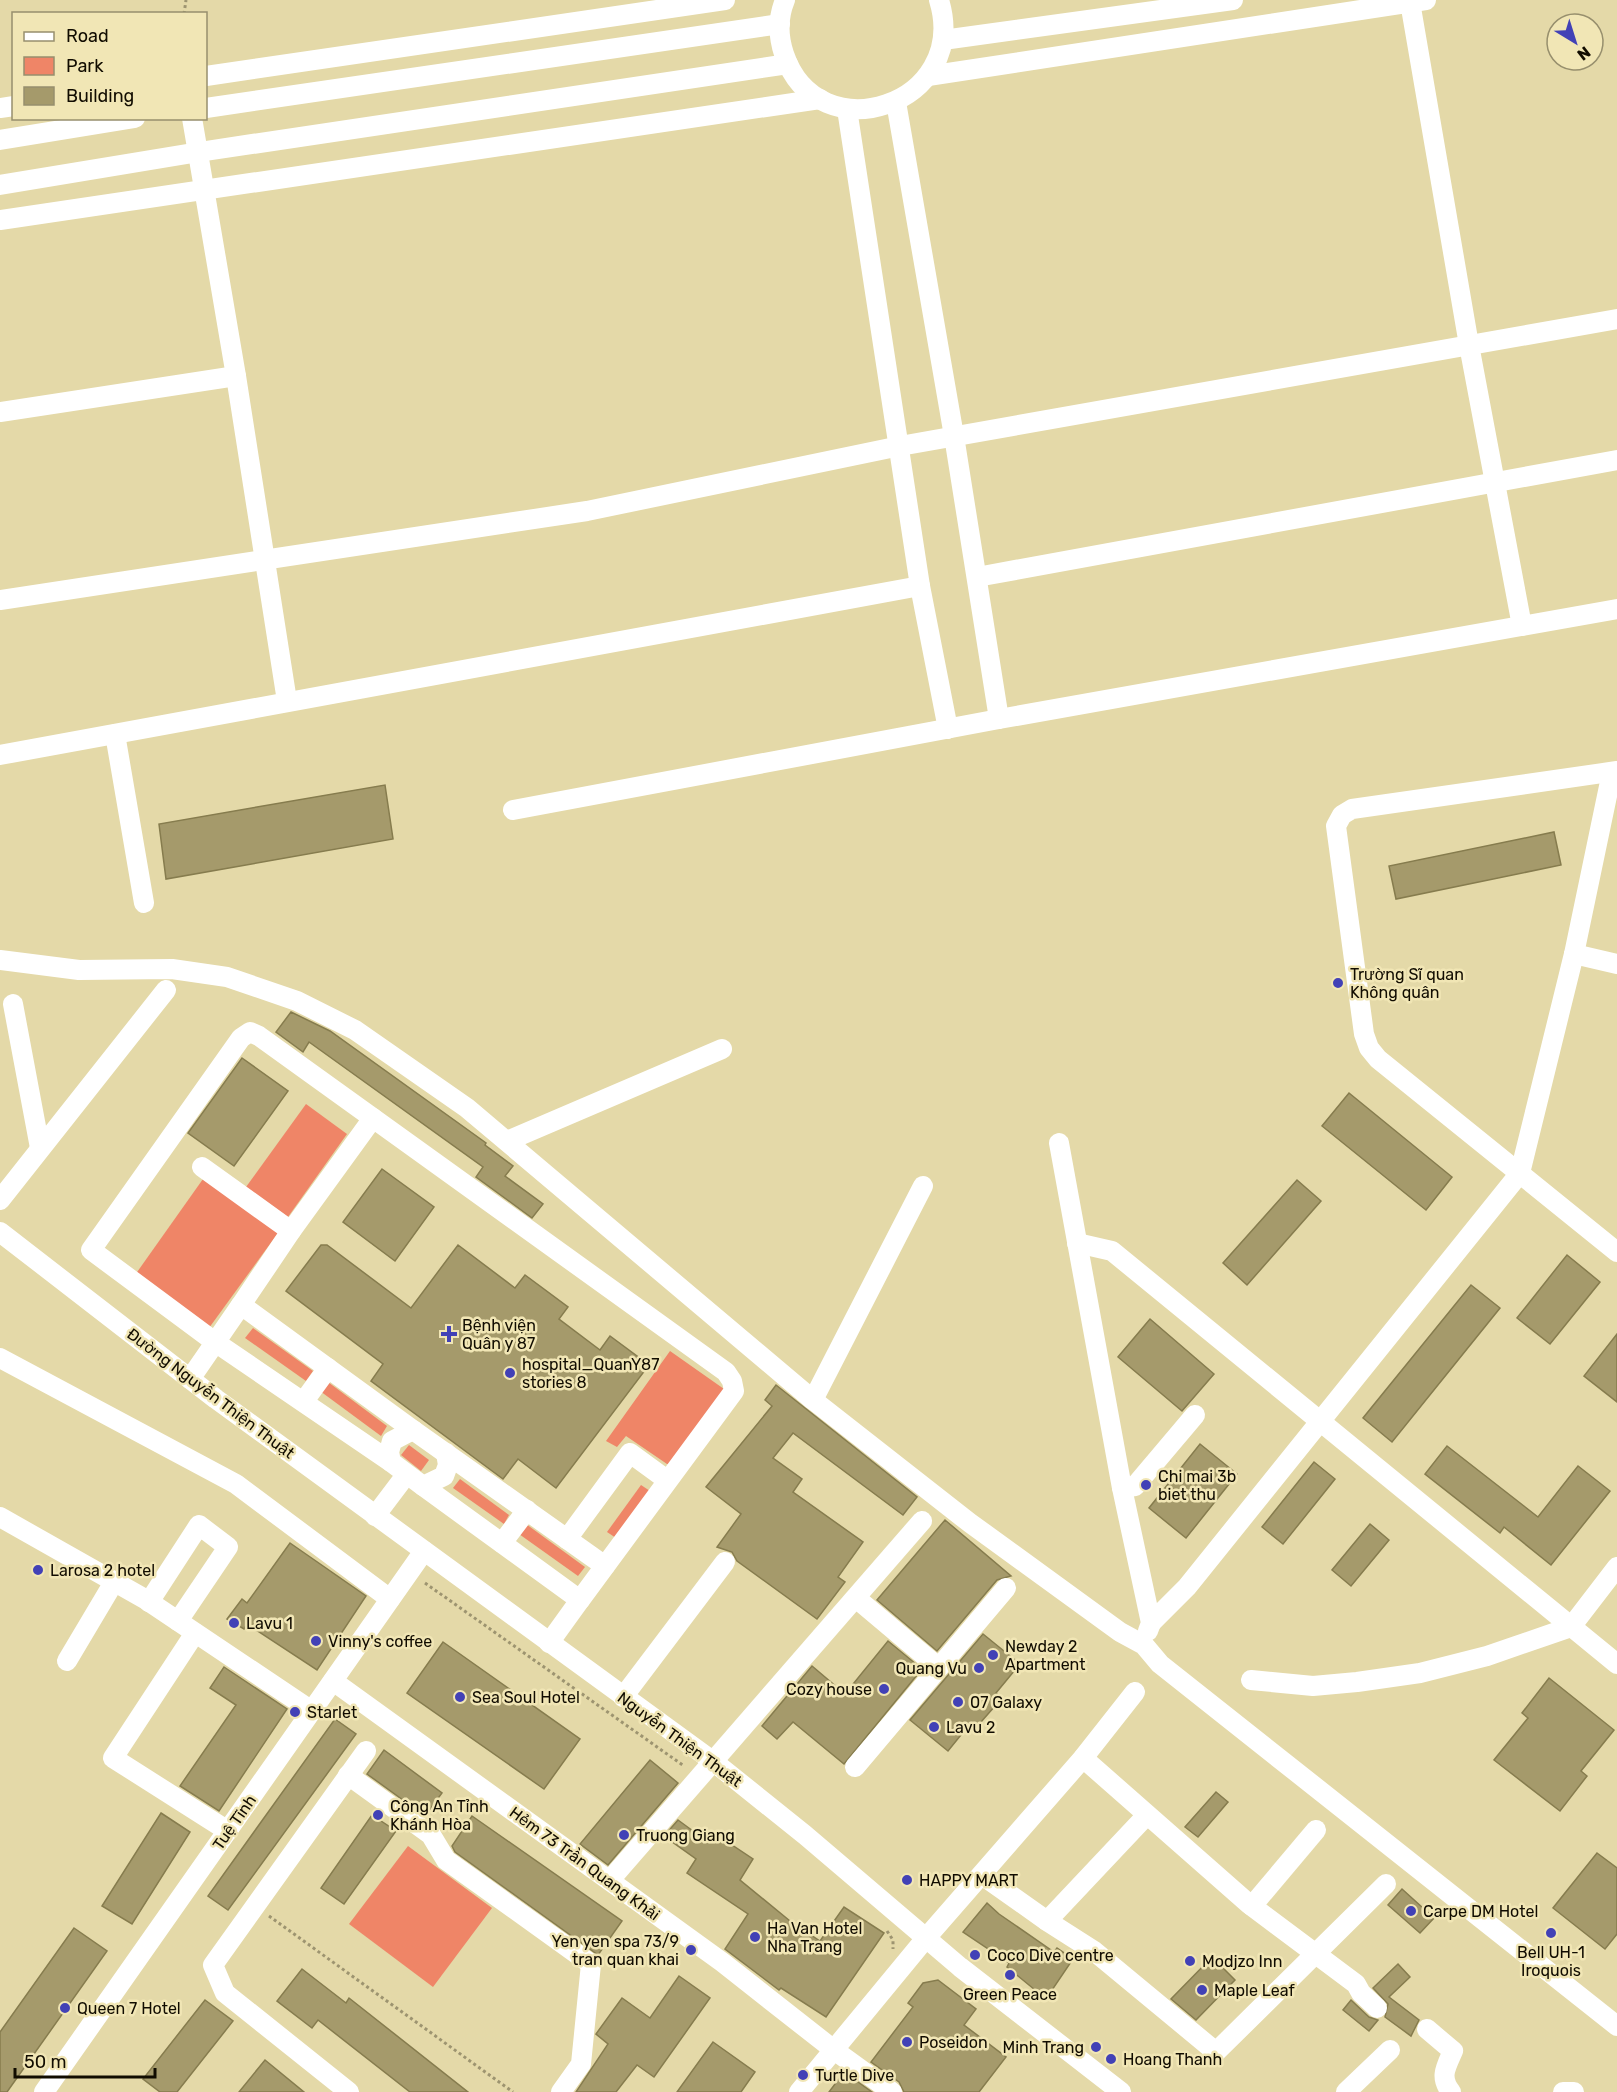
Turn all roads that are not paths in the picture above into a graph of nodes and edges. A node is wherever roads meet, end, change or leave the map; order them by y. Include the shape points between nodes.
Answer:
1 (725, 0) edge
2 (785, 0) edge
3 (1233, 0) edge
4 (943, 1) edge
5 (1418, 1) edge
6 (780, 24) junction
7 (943, 40) junction
8 (788, 64) junction
9 (207, 76) edge
10 (927, 76) junction
11 (820, 99) junction
12 (896, 102) junction
13 (207, 108) edge
14 (847, 109) junction
15 (123, 120) edge
16 (192, 120) edge
17 (0, 140) edge
18 (199, 152) junction
19 (0, 185) edge
20 (203, 189) junction
21 (0, 220) edge
22 (1617, 319) edge
23 (1469, 345) junction
24 (236, 376) junction
25 (0, 412) edge
26 (954, 436) junction
27 (900, 446) junction
28 (1617, 460) edge
29 (1495, 481) junction
30 (265, 558) junction
31 (977, 577) junction
32 (920, 586) junction
33 (0, 600) edge
34 (1617, 609) edge
35 (1522, 626) junction
36 (287, 702) junction
37 (999, 719) junction
38 (948, 729) junction
39 (116, 734) junction
40 (0, 755) edge
41 (1614, 771) edge
42 (513, 810) dead end
43 (144, 903) dead end
44 (1574, 954) junction
45 (0, 960) edge
46 (1617, 964) edge
47 (166, 990) dead end
48 (13, 1004) dead end
49 (722, 1049) dead end
50 (373, 1118) junction
51 (507, 1141) junction
52 (1059, 1143) dead end
53 (40, 1148) junction
54 (202, 1167) dead end
55 (1520, 1173) junction
56 (923, 1186) dead end
57 (0, 1200) edge
58 (291, 1231) junction
59 (0, 1232) edge
60 (1077, 1243) junction
61 (1617, 1252) edge
62 (241, 1305) junction
63 (215, 1342) junction
64 (0, 1358) edge
65 (328, 1368) junction
66 (190, 1379) junction
67 (813, 1400) junction
68 (304, 1401) junction
69 (1195, 1415) dead end
70 (1321, 1423) junction
71 (412, 1430) junction
72 (446, 1453) junction
73 (398, 1468) junction
74 (667, 1480) junction
75 (423, 1486) junction
76 (1122, 1488) junction
77 (527, 1510) junction
78 (375, 1516) junction
79 (0, 1517) edge
80 (922, 1521) dead end
81 (567, 1539) junction
82 (502, 1543) junction
83 (424, 1551) junction
84 (725, 1562) dead end
85 (605, 1566) junction
86 (1617, 1568) edge
87 (114, 1582) junction
88 (1006, 1588) dead end
89 (856, 1598) junction
90 (390, 1599) junction
91 (580, 1600) junction
92 (149, 1602) junction
93 (178, 1621) junction
94 (1151, 1623) junction
95 (1571, 1627) junction
96 (195, 1633) junction
97 (549, 1643) junction
98 (1143, 1645) junction
99 (66, 1661) dead end
100 (1617, 1664) edge
101 (938, 1667) junction
102 (1251, 1680) dead end
103 (333, 1681) junction
104 (1135, 1692) dead end
105 (623, 1697) junction
106 (312, 1711) junction
107 (366, 1751) dead end
108 (1083, 1758) junction
109 (714, 1762) junction
110 (855, 1767) dead end
111 (348, 1775) junction
112 (1146, 1816) junction
113 (1316, 1830) dead end
114 (228, 1831) junction
115 (982, 1875) junction
116 (610, 1880) junction
117 (1386, 1884) dead end
118 (1252, 1906) junction
119 (1047, 1921) junction
120 (926, 1938) junction
121 (1316, 1956) junction
122 (1377, 2008) dead end
123 (1617, 2026) edge
124 (1427, 2030) dead end
125 (834, 2050) junction
126 (1390, 2050) dead end
127 (327, 2086) edge
128 (44, 2092) edge
129 (349, 2092) edge
130 (561, 2092) edge
131 (799, 2092) edge
132 (892, 2092) edge
133 (1121, 2092) edge
134 (1346, 2092) edge
135 (1451, 2092) edge
136 (1563, 2092) edge
137 (1574, 2092) edge

1 - 9 street
2 - 6 street
3 - 7 street
4 - 7 street
5 - 10 street
5 - 23 street
6 - 8 street via 781,45
6 - 13 street
7 - 10 street via 938,59
8 - 11 street via 802,84
8 - 18 street
10 - 12 street
11 - 14 street
11 - 20 street
12 - 14 street via 872,109
12 - 26 street
14 - 27 street
15 - 17 street
16 - 18 street
18 - 19 street
18 - 20 street
20 - 21 street
20 - 24 street
22 - 23 street
23 - 26 street
23 - 29 street
24 - 25 street
24 - 30 street
26 - 27 street
26 - 31 street
27 - 30 street via 587,511
27 - 32 street
28 - 29 street
29 - 31 street
29 - 35 street
30 - 33 street
30 - 36 street
31 - 37 street
32 - 36 street
32 - 38 street
34 - 35 street
35 - 37 street
36 - 39 street
37 - 38 street
38 - 42 street
39 - 40 street
39 - 43 street
41 - 44 street
41 - 55 street via 1352,809 1342,815 1336,826 1369,1048
44 - 46 street
44 - 55 street
45 - 51 street via 79,970 155,969 227,977 289,998 363,1035 430,1080
47 - 53 street
48 - 53 street
49 - 51 street
50 - 58 street
50 - 63 street via 250,1032 241,1038 99,1235 91,1250 94,1255
50 - 74 street via 726,1372 734,1391
51 - 67 street
52 - 60 street
53 - 57 street
54 - 58 street
55 - 61 street
55 - 70 street
56 - 67 street
58 - 62 street
59 - 66 street, Đường Nguyễn Thiện Thuật
60 - 70 street via 1112,1251
60 - 76 street
62 - 63 street
62 - 65 street
63 - 66 street
63 - 68 street
64 - 90 street via 236,1484
65 - 68 street
65 - 71 street
66 - 78 street, Đường Nguyễn Thiện Thuật
67 - 98 street via 970,1523
68 - 73 street
69 - 76 street via 1135,1486
70 - 94 street via 1187,1587
70 - 95 street
71 - 72 street
71 - 73 street via 392,1441 389,1452
72 - 75 street via 448,1465 444,1476
72 - 77 street
73 - 75 street
73 - 78 street
74 - 81 street via 630,1453
74 - 85 street
75 - 82 street
76 - 94 street
77 - 81 street
77 - 82 street
78 - 83 street, Đường Nguyễn Thiện Thuật
79 - 87 street
80 - 89 street
81 - 85 street
82 - 91 street
83 - 90 street, Tuệ Tĩnh
83 - 97 street, Nguyễn Thiện Thuật
84 - 105 street
85 - 91 street
86 - 95 street
87 - 92 street
87 - 99 street
88 - 101 street
89 - 101 street
89 - 109 street
90 - 103 street, Tuệ Tĩnh
91 - 97 street
92 - 93 street
92 - 93 street via 199,1525 228,1547
93 - 96 street
94 - 98 street
95 - 100 street
95 - 102 street via 1487,1656 1420,1673 1313,1686
96 - 106 street
96 - 114 street via 113,1758
97 - 105 street, Nguyễn Thiện Thuật
98 - 123 street via 1160,1664
101 - 110 street
103 - 106 street, Tuệ Tĩnh
103 - 116 street, Hẻm 73 Trần Quang Khải
104 - 108 street
105 - 109 street, Nguyễn Thiện Thuật
106 - 114 street, Tuệ Tĩnh
107 - 111 street
108 - 112 street
108 - 115 street
109 - 116 street
109 - 120 street, Nguyễn Thiện Thuật
111 - 127 street via 213,1965 225,1993
111 - 130 street via 431,1835 446,1860 591,1964 581,2064
112 - 118 street
112 - 119 street
113 - 118 street
114 - 128 street, Tuệ Tĩnh
115 - 119 street
115 - 120 street
116 - 125 street, Hẻm 73 Trần Quang Khải
117 - 121 street
118 - 121 street
119 - 121 street via 1094,1951 1216,2052
120 - 125 street
120 - 133 street, Nguyễn Thiện Thuật
121 - 122 street via 1356,1984 1360,1994
124 - 135 street via 1453,2052 1443,2074
125 - 131 street
125 - 132 street, Hẻm 73 Trần Quang Khải
126 - 134 street
127 - 129 street
136 - 137 street

